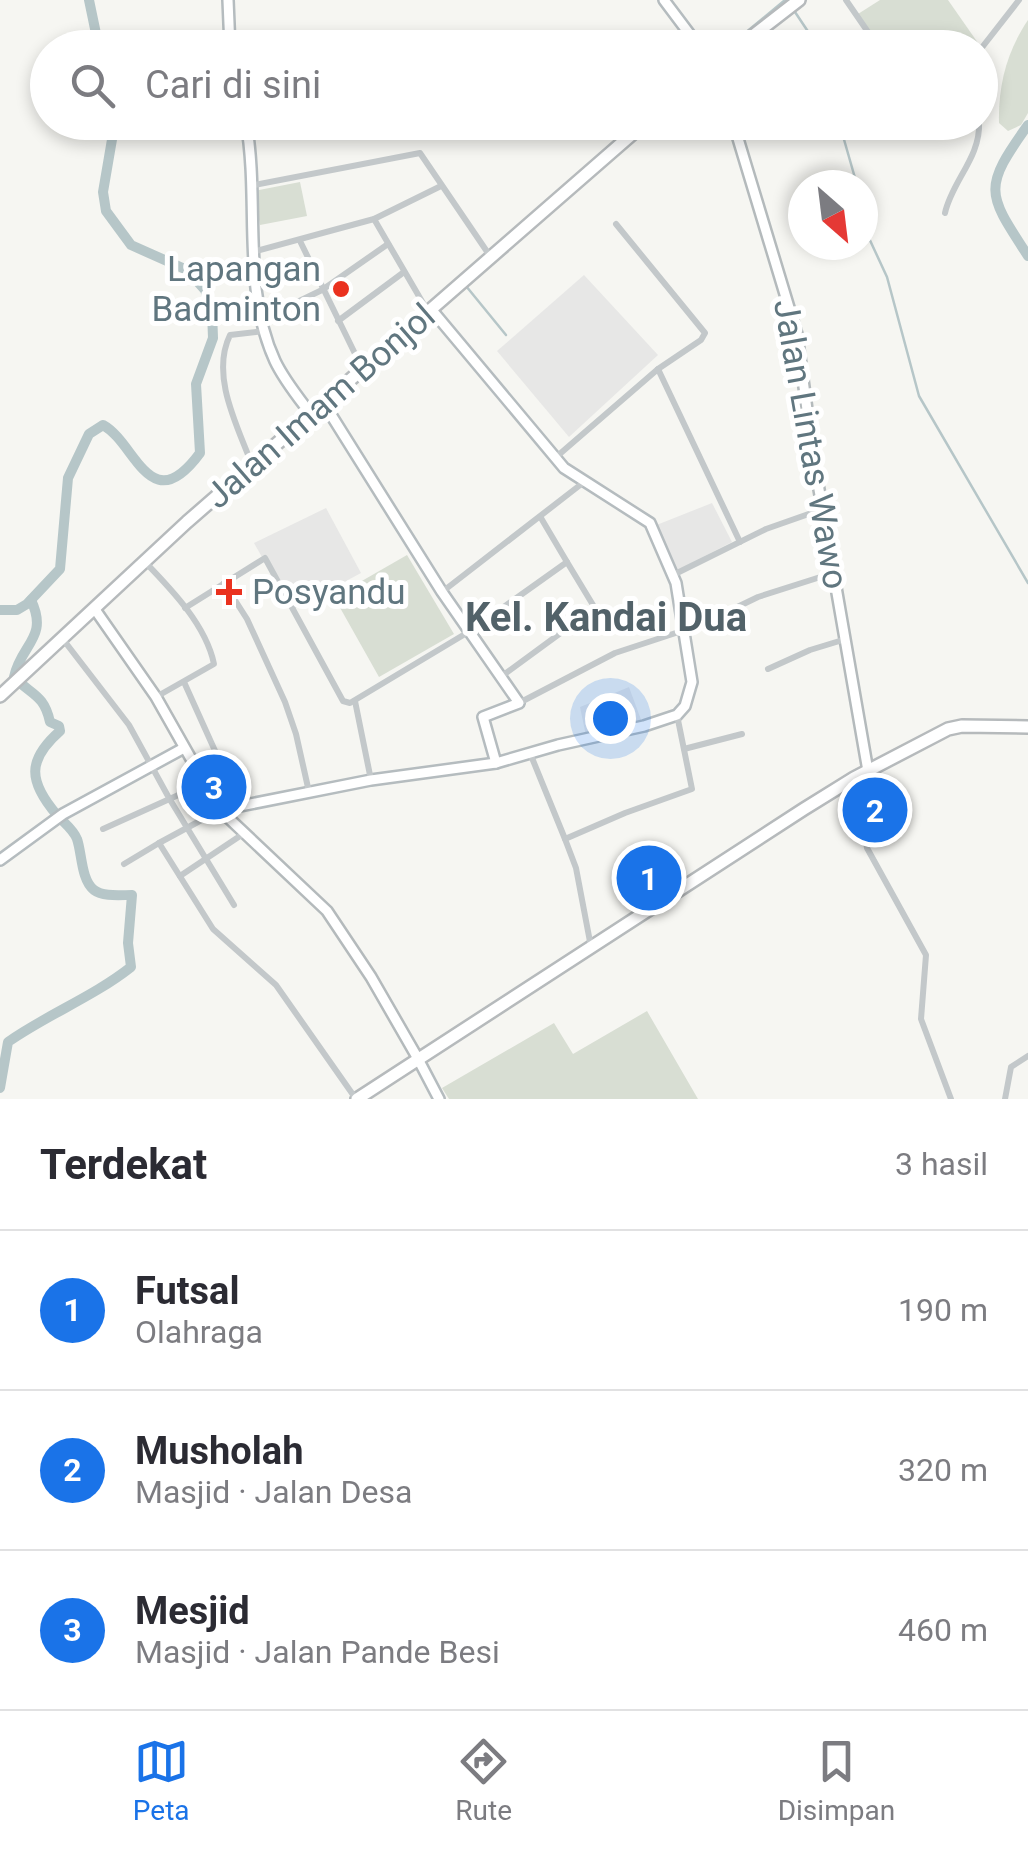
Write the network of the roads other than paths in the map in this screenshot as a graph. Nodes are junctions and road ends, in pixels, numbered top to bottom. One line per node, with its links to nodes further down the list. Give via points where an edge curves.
1 (228, 0): 6 (street)
2 (664, 0): 7 (street)
3 (799, 0): 8 (highway)
4 (846, 0): 9 (street)
5 (1019, 0): 10 (street)
6 (229, 30)
7 (686, 30)
8 (760, 30)
9 (867, 30)
10 (996, 30)
11 (248, 140): 15 (street)
12 (625, 140): 23 (highway, Jalan Imam Bonjol)
13 (738, 140): 37 (street, Jalan Lintas Wawo, via 797,334)
14 (975, 140): 17 (street)
15 (254, 185): 16 (street, via 421,153); 22 (street)
16 (442, 186): 18 (street); 23 (street)
17 (945, 213)
18 (374, 218): 20 (street); 21 (street)
19 (616, 224): 31 (street, via 705,331 702,340)
20 (300, 241): 22 (street); 25 (street)
21 (388, 244): 24 (street); 25 (street)
22 (253, 252): 27 (street)
23 (491, 256): 26 (highway, Jalan Imam Bonjol)
24 (404, 272): 26 (street); 28 (street)
25 (322, 290): 27 (street); 28 (street)
26 (429, 310): 30 (highway, Jalan Imam Bonjol); 34 (street)
27 (262, 318): 29 (street)
28 (338, 321): 30 (street)
29 (264, 331): 33 (street, via 275,362); 35 (street, via 232,334 226,341 228,401)
30 (362, 368): 32 (highway, Jalan Imam Bonjol)
31 (658, 369): 34 (street); 39 (street)
32 (323, 402): 33 (highway, Jalan Imam Bonjol); 45 (street)
33 (310, 414): 35 (highway, Jalan Imam Bonjol)
34 (556, 458): 36 (street)
35 (252, 465): 40 (highway, Jalan Imam Bonjol)
36 (584, 482): 38 (street); 43 (street, via 650,523)
37 (823, 509): 39 (street); 42 (street, Jalan Lintas Wawo)
38 (541, 518): 41 (street); 45 (street)
39 (740, 542): 43 (street)
40 (145, 562): 46 (highway, Jalan Imam Bonjol); 47 (street)
41 (567, 562): 48 (street); 53 (street, via 592,610)
42 (834, 572): 49 (street); 51 (street, Jalan Lintas Wawo)
43 (673, 575): 49 (street)
44 (224, 583): 47 (street); 57 (street, via 266,559 343,701); 71 (street, via 285,702)
45 (442, 592): 48 (street)
46 (94, 608): 50 (highway, Jalan Imam Bonjol); 56 (street)
47 (185, 608): 54 (street, via 214,665)
48 (470, 631): 53 (street); 57 (street)
49 (681, 631): 58 (street, via 615,653); 59 (street, via 692,682)
50 (61, 637): 55 (highway, Jalan Imam Bonjol); 66 (street, via 122,714)
51 (847, 639): 52 (street); 67 (street, Jalan Lintas Wawo)
52 (768, 668)
53 (502, 676): 58 (street)
54 (184, 682): 56 (street); 73 (street)
55 (4, 691)
56 (156, 698): 62 (street)
57 (355, 701): 69 (street)
58 (519, 703): 65 (street, via 483,717)
59 (677, 715): 63 (street); 64 (street)
60 (1028, 730): 67 (highway, via 957,730 910,758)
61 (742, 734): 63 (street)
62 (184, 748): 66 (street); 70 (street)
63 (684, 750): 78 (street, via 692,789)
64 (530, 753): 65 (street); 78 (street)
65 (496, 764): 69 (street)
66 (151, 765): 72 (street); 81 (street, via 51,822)
67 (872, 769): 68 (highway)
68 (854, 778): 85 (highway); 90 (street, via 867,848 926,955 921,1020)
69 (370, 780): 71 (street)
70 (204, 784): 72 (street); 74 (street)
71 (308, 792): 73 (street)
72 (169, 798): 75 (street); 76 (street)
73 (239, 804): 74 (street)
74 (220, 810): 75 (street); 77 (street)
75 (188, 827): 79 (street); 80 (street)
76 (103, 828)
77 (242, 834): 80 (street); 87 (street, via 327,911)
78 (565, 839): 85 (street)
79 (159, 843): 82 (street); 83 (street)
80 (207, 858): 83 (street); 84 (street)
81 (0, 860)
82 (124, 864)
83 (180, 876): 88 (street, via 216,932 276,985)
84 (234, 905)
85 (591, 947): 87 (highway)
86 (1028, 1056): 91 (street, via 1011,1067)
87 (417, 1058): 88 (highway); 89 (street)
88 (356, 1099)
89 (439, 1099)
90 (950, 1099)
91 (1005, 1099)

